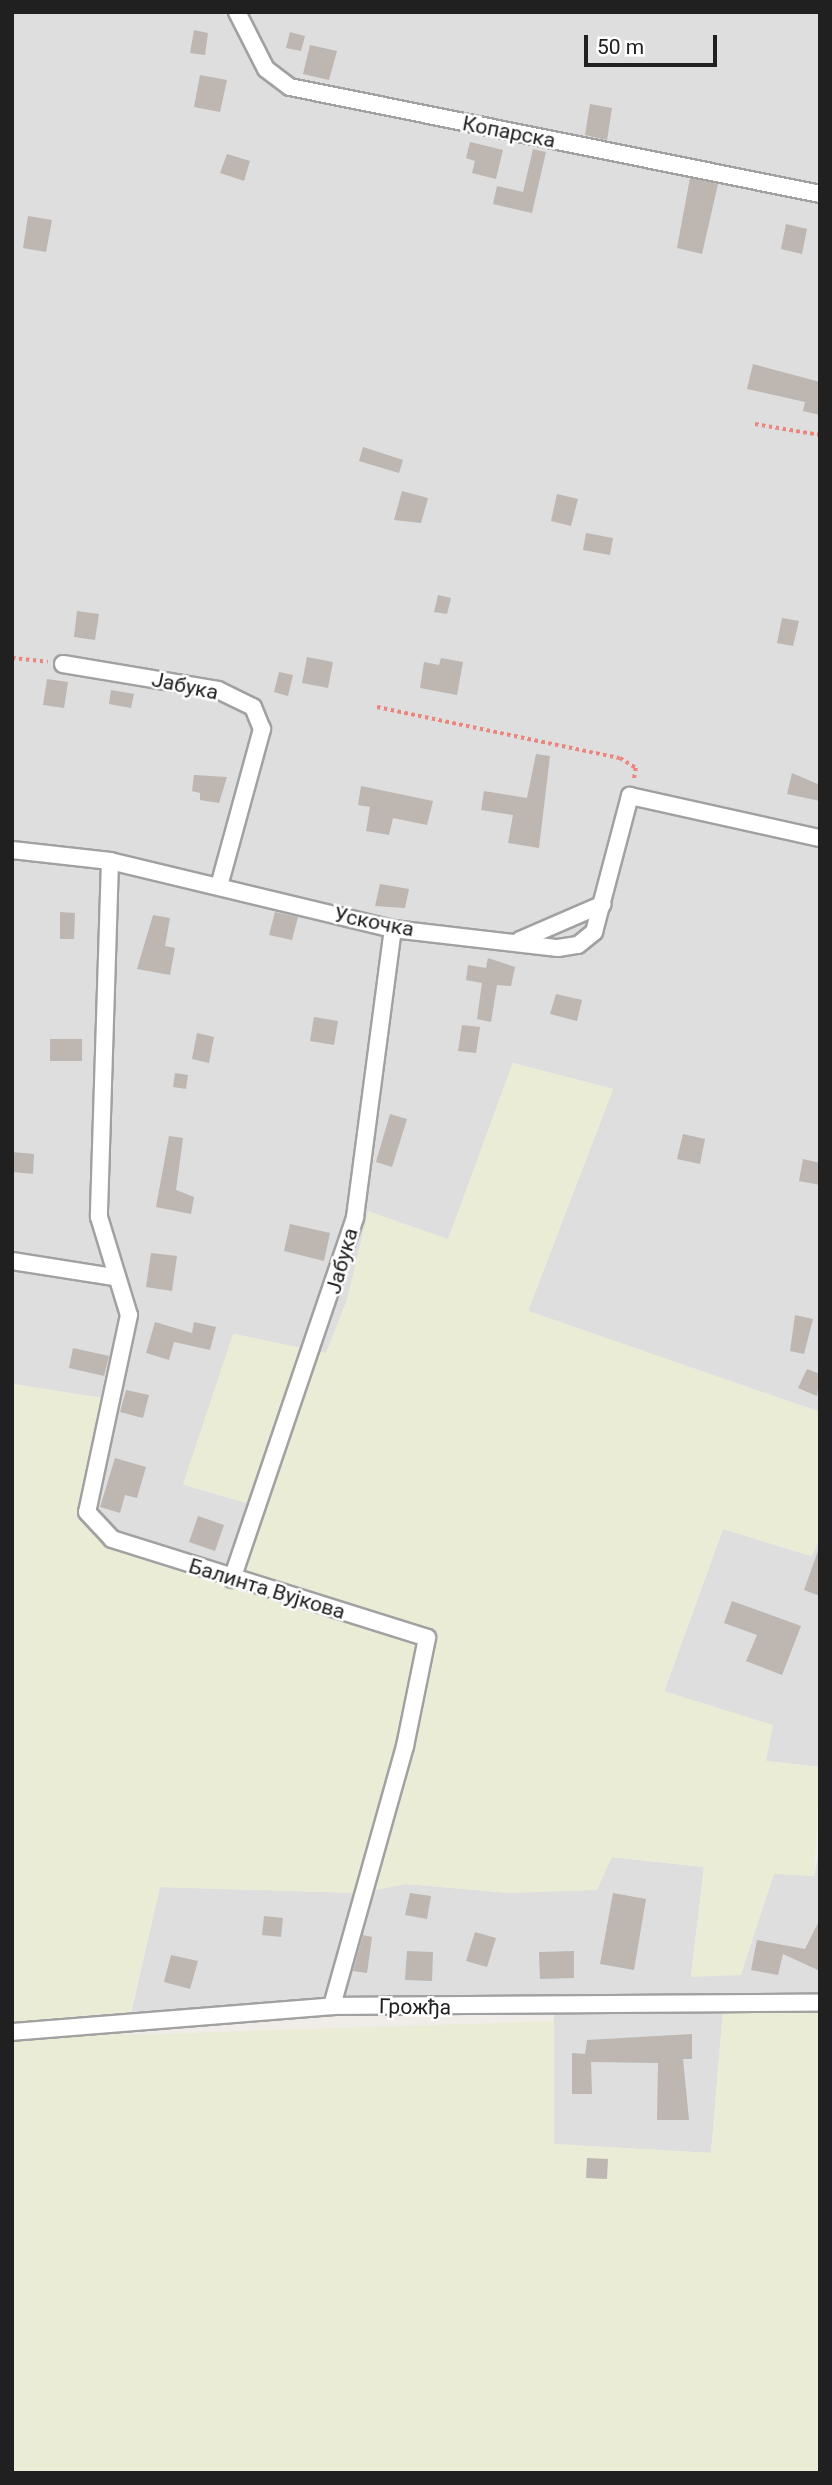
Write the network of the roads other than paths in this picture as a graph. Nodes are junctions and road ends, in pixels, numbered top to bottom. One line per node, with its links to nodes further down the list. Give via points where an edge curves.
1 (237, 12): 2 (street, Копарска, via 261,61 290,88)
2 (820, 194)
3 (63, 664): 7 (street, Јабука, via 218,690 253,707 262,729)
4 (820, 838): 8 (street, Ускочка, via 630,796)
5 (12, 850): 6 (street, Ускочка)
6 (110, 861): 7 (street, Ускочка); 12 (street, via 99,1217)
7 (219, 886): 9 (street, Ускочка)
8 (603, 904): 10 (street); 10 (street, Ускочка, via 594,932 578,945)
9 (393, 929): 10 (street, Ускочка); 13 (street, Јабука, via 355,1217)
10 (520, 940)
11 (12, 1261): 12 (street)
12 (113, 1277): 13 (street, Балинта Вујкова, via 129,1315 87,1512 112,1539)
13 (232, 1579): 15 (street, Балинта Вујкова, via 426,1638 405,1746)
14 (820, 2003): 15 (street, Грожђа)
15 (332, 2006): 16 (street, Грожђа)
16 (12, 2032)

